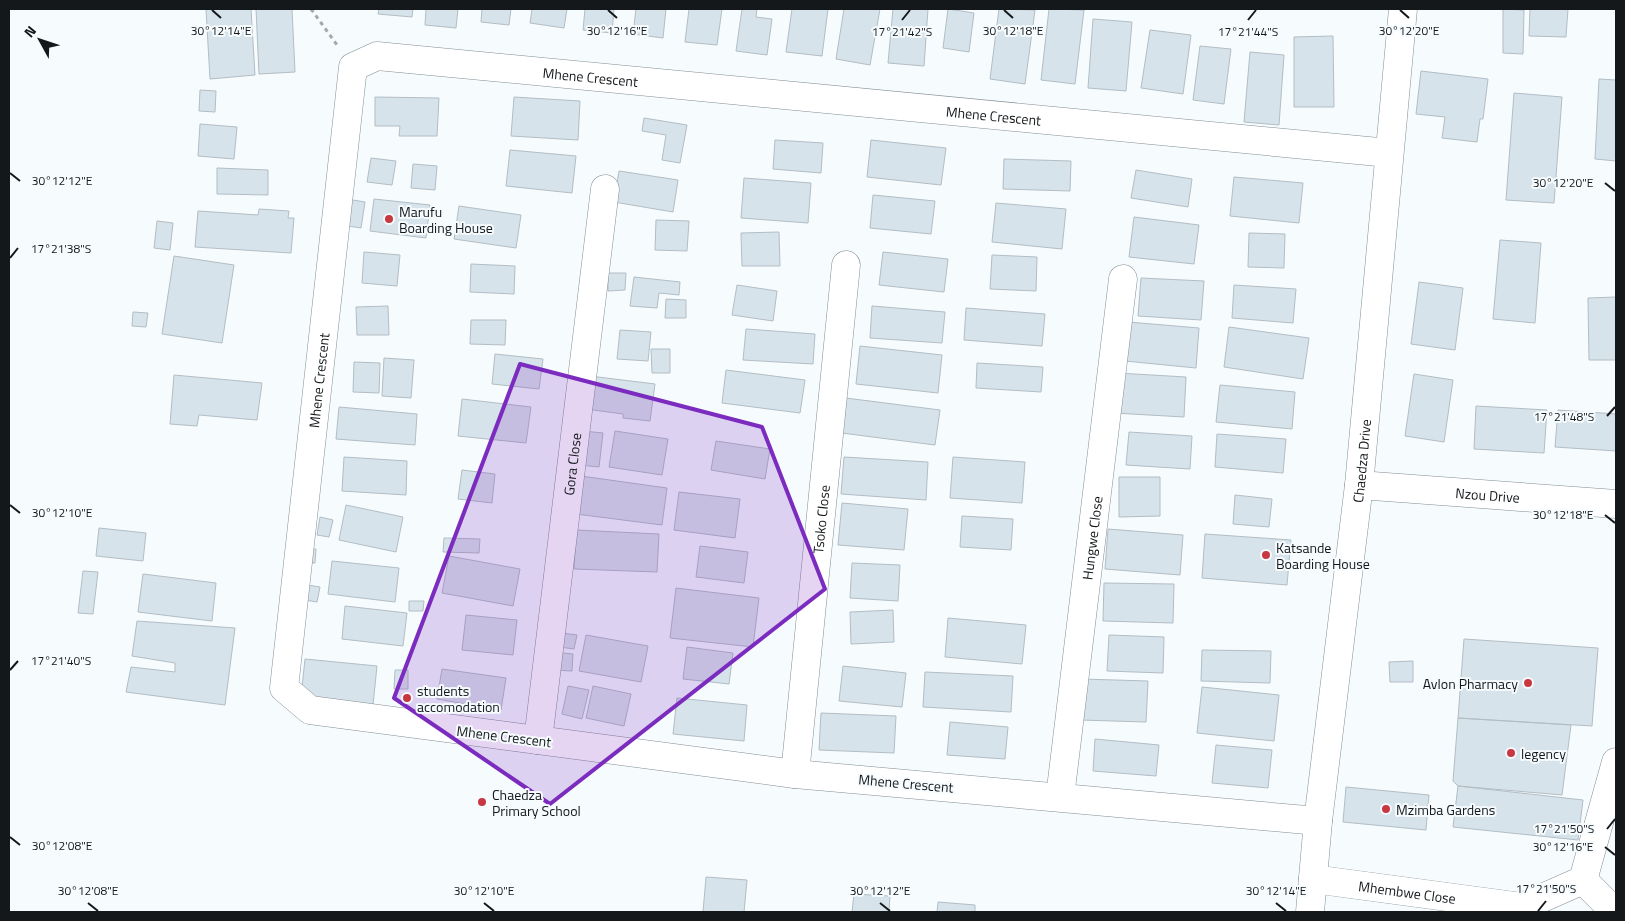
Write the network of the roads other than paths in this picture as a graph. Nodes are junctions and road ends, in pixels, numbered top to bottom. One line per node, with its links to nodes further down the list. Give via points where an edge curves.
1 (1403, 9): 2 (street, Chaedza Drive)
2 (1389, 153): 6 (street, Chaedza Drive); 8 (street, Mhene Crescent, via 376,56 353,68 284,688 310,710)
3 (605, 189): 8 (street, Gora Close)
4 (846, 265): 10 (street, Tsoko Close)
5 (1123, 279): 11 (street, Hungwe Close)
6 (1359, 485): 7 (street, Nzou Drive); 12 (street, Chaedza Drive)
7 (1616, 504)
8 (538, 740): 10 (street, Mhene Crescent)
9 (1616, 762): 14 (street)
10 (795, 774): 11 (street, Mhene Crescent)
11 (1060, 797): 12 (street, Mhene Crescent)
12 (1318, 821): 13 (street, Chaedza Drive)
13 (1312, 879): 14 (street, Mhembwe Close, via 1522,907); 15 (street, Chaedza Drive)
14 (1583, 880): 16 (street, via 1611,908)
15 (1310, 912)
16 (1610, 912)

